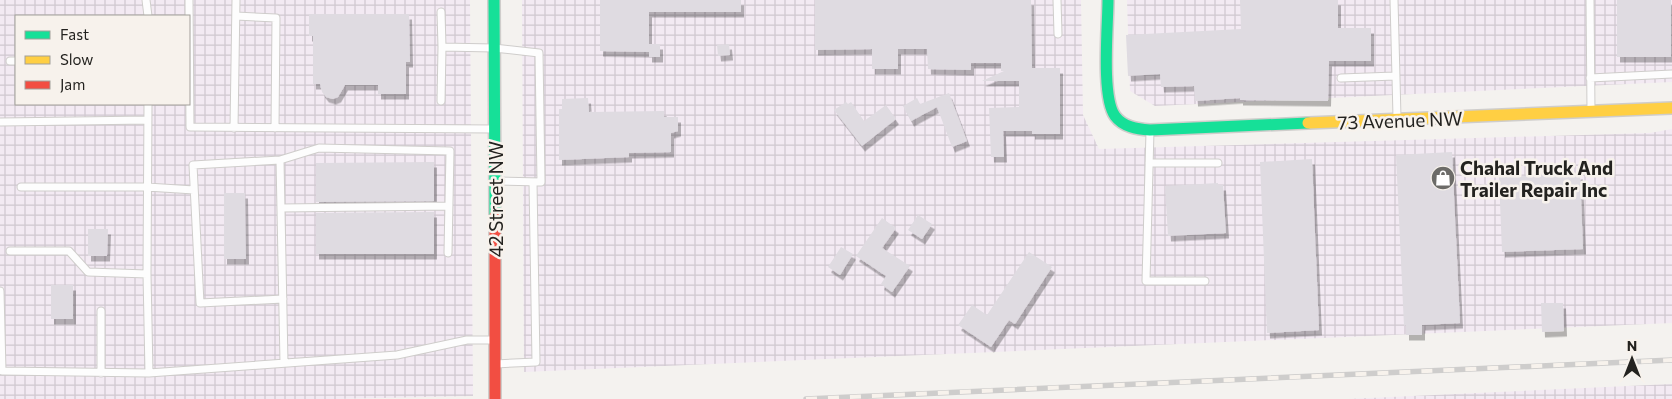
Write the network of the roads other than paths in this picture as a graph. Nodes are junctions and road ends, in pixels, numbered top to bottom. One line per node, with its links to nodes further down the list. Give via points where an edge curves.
1 (146, 0): 10 (lane)
2 (189, 0): 11 (lane)
3 (236, 0): 12 (lane)
4 (494, 0): 15 (street, 42 Street NW)
5 (1057, 0): 13 (lane)
6 (1108, 0): 31 (street, 73 Avenue NW, via 1108,91 1113,114 1128,127)
7 (1394, 0): 17 (lane)
8 (1590, 0): 19 (lane)
9 (441, 12): 14 (lane)
10 (148, 15)
11 (189, 15)
12 (236, 16): 28 (lane); 29 (lane, via 276,18)
13 (1058, 34)
14 (442, 47): 15 (lane); 20 (lane)
15 (494, 48): 30 (street, 42 Street NW); 36 (lane, via 539,53 541,182)
16 (1672, 74): 19 (lane)
17 (1395, 76): 18 (lane); 26 (lane)
18 (1341, 78)
19 (1590, 78): 24 (lane)
20 (441, 101)
21 (148, 105): 25 (lane)
22 (190, 105): 28 (lane, via 190,128)
23 (1672, 108): 24 (street, 73 Avenue NW)
24 (1591, 112): 26 (street, 73 Avenue NW)
25 (148, 120): 27 (lane); 37 (lane)
26 (1397, 120): 31 (street, 73 Avenue NW)
27 (1, 122)
28 (234, 128): 29 (lane)
29 (275, 128): 30 (lane)
30 (494, 129): 35 (street, 42 Street NW)
31 (1150, 130): 33 (lane)
32 (280, 160): 39 (lane, via 193,165); 40 (lane, via 320,148 450,152); 41 (lane)
33 (1150, 164): 34 (lane); 45 (lane, via 1146,281)
34 (1218, 164)
35 (495, 181): 36 (lane); 49 (street, 42 Street NW)
36 (534, 182): 51 (lane, via 536,362)
37 (147, 186): 38 (lane); 39 (lane); 44 (lane)
38 (21, 187)
39 (194, 190): 47 (lane, via 200,303)
40 (449, 206): 41 (lane); 43 (lane)
41 (281, 208): 47 (lane)
42 (10, 251): 44 (lane, via 70,251 88,272)
43 (448, 253)
44 (147, 274): 53 (lane)
45 (1206, 281)
46 (0, 291): 52 (lane, via 2,371)
47 (283, 299): 50 (lane)
48 (101, 311): 52 (lane)
49 (495, 340): 50 (lane, via 468,340 397,355); 51 (street, 42 Street NW)
50 (284, 363): 53 (lane)
51 (495, 364): 54 (street, 42 Street NW)
52 (101, 373): 53 (lane)
53 (149, 373)
54 (495, 399)

